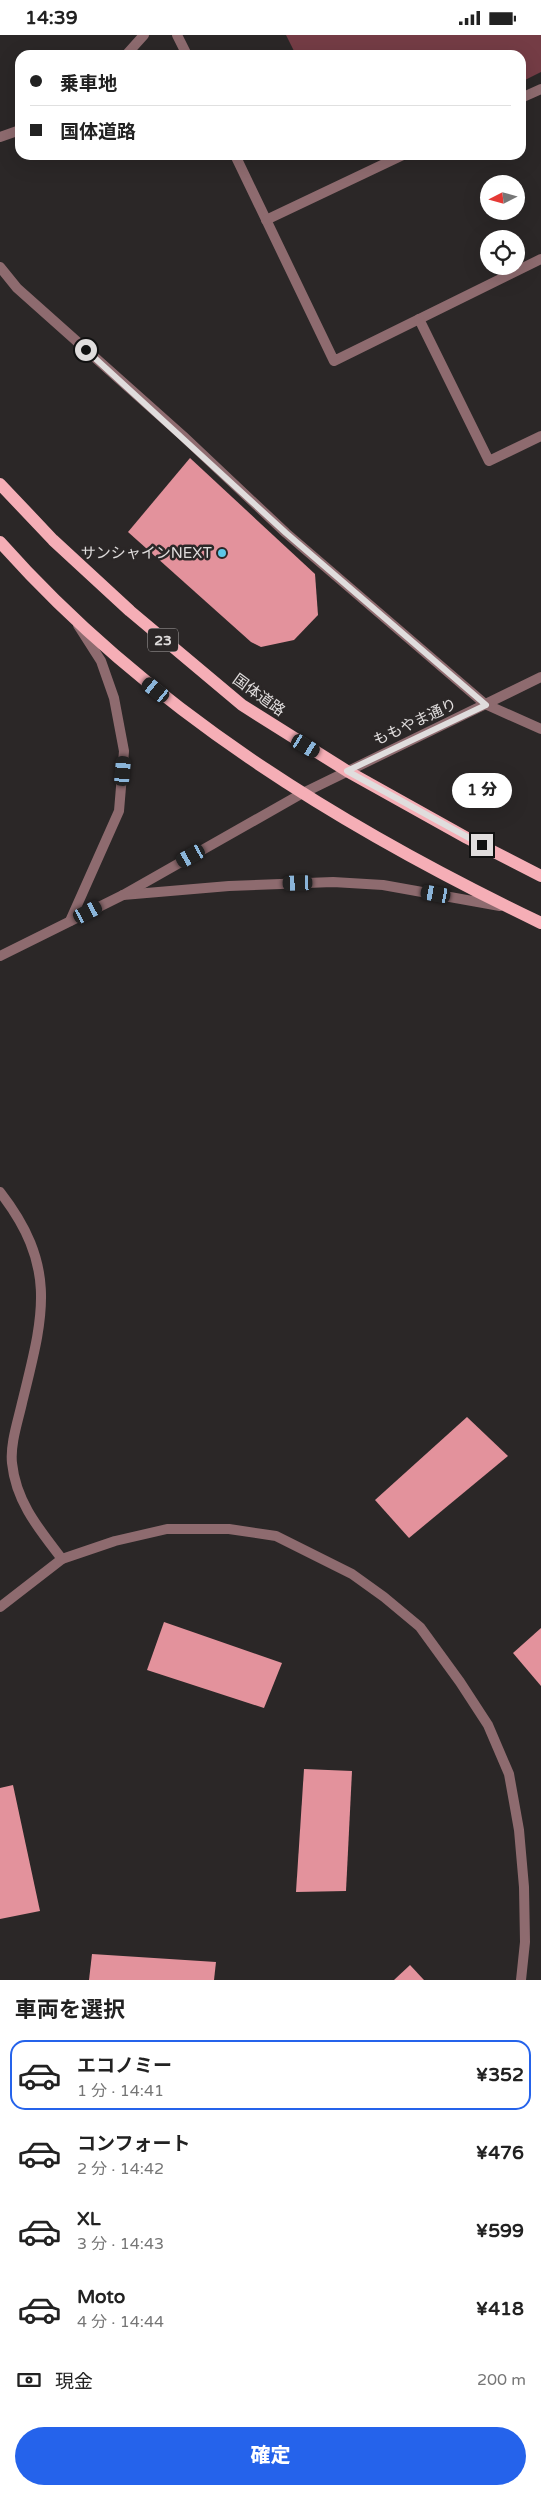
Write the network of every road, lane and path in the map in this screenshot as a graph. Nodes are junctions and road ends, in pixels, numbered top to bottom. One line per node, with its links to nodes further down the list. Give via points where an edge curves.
1 (144, 35): 3 (street)
2 (177, 35): 4 (street)
3 (130, 50)
4 (184, 50)
5 (541, 89): 6 (street)
6 (526, 96)
7 (15, 132): 8 (street)
8 (0, 137)
9 (237, 160): 11 (street)
10 (392, 160): 11 (street)
11 (266, 220): 14 (street, via 334,361)
12 (541, 259): 14 (street)
13 (0, 267): 20 (street, via 17,288 286,533)
14 (419, 319): 15 (street, via 489,461)
15 (541, 436)
16 (0, 484): 22 (main road, 国体道路 / 23, via 53,541 180,654 242,705)
17 (0, 542): 18 (main road)
18 (76, 622): 23 (main road, via 181,709); 27 (street, via 101,661 114,698 124,751 119,811)
19 (541, 677): 20 (street, ももやま通り)
20 (486, 705): 21 (street); 22 (street, ももやま通り)
21 (541, 729)
22 (347, 771): 23 (street, ももやま通り); 24 (main road, 国体道路 / 23)
23 (301, 794): 25 (street, ももやま通り); 26 (main road)
24 (541, 875)
25 (123, 895): 26 (street, via 333,881 383,885); 27 (street, ももやま通り)
26 (507, 907): 28 (main road)
27 (70, 921): 29 (street, ももやま通り)
28 (541, 923)
29 (0, 956)
30 (0, 1192): 31 (street, via 12,1208 36,1259 43,1302 40,1330 11,1461 16,1487 27,1513)
31 (62, 1559): 32 (street); 33 (street, via 115,1541 167,1529 229,1529 276,1536 352,1574 420,1627 488,1725 509,1774 519,1830 524,1887 525,1943)
32 (0, 1607)
33 (521, 1980)

